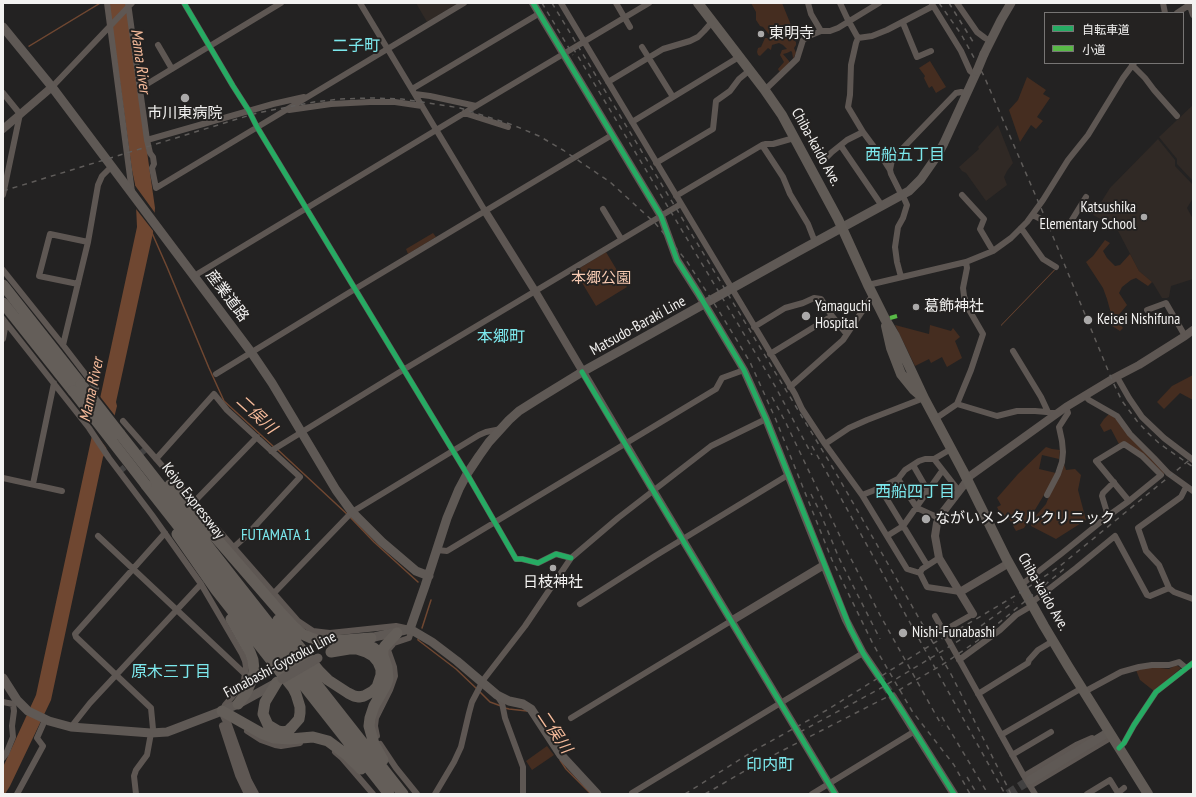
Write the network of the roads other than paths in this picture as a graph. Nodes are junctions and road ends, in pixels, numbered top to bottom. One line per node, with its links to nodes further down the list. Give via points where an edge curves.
1 (106, 3): 27 (street)
2 (184, 3): 34 (street)
3 (281, 3): 34 (street)
4 (360, 3): 36 (street)
5 (464, 3): 36 (street)
6 (533, 3): 38 (street)
7 (561, 3): 32 (street)
8 (616, 3): 22 (street)
9 (649, 3): 22 (street)
10 (698, 3): 24 (highway, Chiba-kaido Ave.)
11 (808, 3): 29 (street)
12 (840, 3): 23 (street)
13 (879, 3): 23 (street)
14 (957, 3): 31 (street, via 977,32)
15 (1011, 3): 31 (main road)
16 (1190, 4): 19 (street); 20 (street)
17 (129, 5): 27 (street); 47 (street)
18 (932, 5): 25 (street); 44 (street, via 961,51 970,71)
19 (1178, 12)
20 (1193, 15)
21 (535, 16): 49 (street)
22 (625, 18): 28 (street); 32 (street)
23 (849, 21): 29 (street, via 830,31); 30 (street)
24 (712, 22): 39 (highway, Chiba-kaido Ave.); 40 (street, via 690,41 664,49)
25 (903, 23): 30 (street, via 872,36); 37 (street, via 917,57)
26 (3, 26): 46 (main road, 産業道路)
27 (110, 26): 46 (street); 77 (street)
28 (630, 27)
29 (821, 31): 48 (street, via 803,40 797,59)
30 (858, 38): 66 (street, via 851,65 848,107)
31 (990, 41): 44 (main road, bridge)
32 (584, 42): 38 (street); 45 (street)
33 (158, 45): 42 (street)
34 (209, 46): 42 (street); 57 (street)
35 (642, 47): 40 (street)
36 (388, 49): 49 (street); 52 (street)
37 (931, 51)
38 (564, 54): 55 (street); 67 (street)
39 (739, 57): 43 (highway, Chiba-kaido Ave.); 53 (street)
40 (649, 58): 45 (street); 53 (street)
41 (1133, 64): 60 (street); 88 (street)
42 (172, 69): 47 (street)
43 (750, 70): 48 (highway, Chiba-kaido Ave.); 73 (street, via 730,91 716,101 713,128)
44 (976, 73): 51 (main road, Matsudo-Baraki Line)
45 (608, 82): 61 (street)
46 (52, 87): 59 (street); 74 (main road, 産業道路)
47 (140, 87): 69 (street)
48 (764, 90): 68 (highway, Chiba-kaido Ave.)
49 (414, 92): 54 (street); 55 (street)
50 (3, 93): 59 (street)
51 (966, 93): 75 (street, via 956,93 897,152); 80 (main road, Matsudo-Baraki Line, via 937,156 916,186)
52 (308, 97): 56 (street); 57 (street)
53 (673, 97): 61 (street)
54 (422, 106): 56 (street, via 370,102); 65 (street)
55 (476, 106): 58 (street)
56 (285, 110): 62 (street)
57 (249, 111): 62 (street); 69 (street)
58 (464, 113): 63 (street); 65 (street)
59 (20, 114): 64 (street); 76 (street)
60 (1177, 116)
61 (632, 122): 73 (street)
62 (257, 127): 69 (street, via 156,188 152,168 153,157); 84 (street)
63 (508, 127)
64 (3, 129)
65 (437, 130): 84 (street); 86 (street)
66 (863, 132): 71 (street); 75 (street)
67 (612, 135): 86 (street); 87 (street)
68 (794, 138): 70 (street); 89 (highway, Chiba-kaido Ave.)
69 (147, 140)
70 (762, 145): 79 (street); 93 (street, via 783,177)
71 (841, 146): 72 (street); 82 (street)
72 (827, 158)
73 (656, 163): 79 (street)
74 (111, 166): 77 (main road, 産業道路); 92 (street, via 98,185)
75 (890, 170): 80 (street)
76 (3, 195)
77 (133, 195): 98 (main road, 産業道路)
78 (962, 195): 94 (street, via 984,219 980,229)
79 (676, 196): 83 (street)
80 (902, 196): 89 (main road, Matsudo-Baraki Line); 99 (street, via 907,205 898,226 895,247)
81 (1086, 197): 88 (street, via 1070,223 1065,226 1054,226)
82 (880, 203)
83 (681, 204): 87 (street); 104 (street)
84 (307, 208): 98 (street); 103 (street)
85 (603, 209): 91 (street)
86 (485, 211): 103 (street); 105 (street)
87 (663, 215): 105 (street); 108 (street, via 677,260)
88 (1033, 215): 90 (street)
89 (842, 228): 93 (main road, Matsudo-Baraki Line); 102 (highway, Chiba-kaido Ave.)
90 (1021, 228): 94 (street); 96 (street, via 1043,259)
91 (620, 237)
92 (88, 242): 100 (street); 100 (street, via 50,234 39,276)
93 (816, 242): 104 (main road, Matsudo-Baraki Line)
94 (993, 251): 95 (street)
95 (966, 262): 99 (street); 132 (street, via 964,296 982,337)
96 (1056, 267)
97 (3, 270): 117 (street)
98 (194, 276): 119 (main road, 産業道路)
99 (901, 277): 102 (street)
100 (78, 284): 117 (street)
101 (3, 285): 128 (highway, Keiyo Expressway)
102 (868, 285): 106 (highway, Chiba-kaido Ave.)
103 (355, 288): 119 (street); 121 (street)
104 (731, 289): 108 (main road, Matsudo-Baraki Line); 112 (street)
105 (535, 291): 121 (street); 123 (street)
106 (873, 295): 114 (street); 131 (highway, Chiba-kaido Ave., via 885,319 890,348 901,374)
107 (3, 303): 128 (highway, Keiyo Expressway)
108 (705, 305): 122 (street); 123 (main road, Matsudo-Baraki Line)
109 (1147, 310): 115 (street, via 1166,303)
110 (832, 316): 112 (street, via 821,300 814,298 786,308); 114 (street); 120 (street)
111 (5, 321): 116 (street); 126 (street)
112 (754, 327): 120 (street)
113 (1193, 330): 115 (street)
114 (847, 334): 127 (street)
115 (1185, 336): 125 (street)
116 (3, 339)
117 (63, 345): 129 (street)
118 (1013, 351): 134 (street)
119 (251, 352): 124 (street); 140 (main road, 産業道路)
120 (770, 354): 127 (street)
121 (403, 370): 140 (street); 147 (street)
122 (744, 370): 136 (street); 143 (street, via 722,378 716,389)
123 (582, 372): 139 (main road, Matsudo-Baraki Line, via 519,412); 143 (street)
124 (216, 374)
125 (1117, 377): 130 (street); 150 (street, via 1142,417)
126 (54, 383): 159 (street); 179 (street)
127 (790, 387): 144 (street)
128 (77, 388): 141 (highway, Keiyo Expressway, bridge); 160 (highway, Keiyo Expressway, bridge)
129 (96, 388)
130 (1085, 396): 133 (street); 161 (street, via 1117,416 1130,434 1168,474)
131 (924, 398): 137 (highway, Chiba-kaido Ave.); 144 (street, via 849,428)
132 (957, 404): 134 (street, via 997,416 1017,412); 137 (street)
133 (1066, 407): 135 (street); 169 (street, via 1068,413 1059,427 1062,462)
134 (1048, 412): 135 (street)
135 (1058, 413): 157 (street, via 973,473)
136 (766, 418): 154 (street); 163 (street, via 711,446)
137 (935, 419): 145 (highway, Chiba-kaido Ave.)
138 (123, 421): 148 (street)
139 (501, 428): 147 (street, via 486,432); 153 (main road, Matsudo-Baraki Line)
140 (301, 432): 146 (street); 173 (main road, 産業道路)
141 (120, 434): 178 (highway, via 142,454); 255 (highway, Keiyo Expressway)
142 (257, 437): 146 (street); 148 (street, via 227,410 214,394); 171 (street)
143 (625, 444): 163 (street); 176 (street)
144 (825, 444): 168 (street)
145 (951, 449): 149 (street); 157 (highway, Chiba-kaido Ave.)
146 (271, 451): 183 (street, via 300,478)
147 (453, 451): 153 (street); 173 (street)
148 (156, 459): 171 (street)
149 (934, 459): 151 (street, via 925,459); 152 (street)
150 (1193, 460)
151 (913, 466): 156 (street, via 905,470); 164 (street)
152 (942, 471): 164 (street); 166 (street)
153 (467, 474): 176 (street); 184 (main road, Matsudo-Baraki Line, via 452,504)
154 (788, 476): 182 (street); 188 (street)
155 (3, 478): 159 (street)
156 (898, 479): 162 (street); 172 (street)
157 (967, 480): 166 (street); 187 (highway, Chiba-kaido Ave.)
158 (1114, 482): 170 (street); 170 (street, via 1096,461 1124,444 1142,456 1161,475); 174 (street, via 1102,496)
159 (33, 484): 165 (street)
160 (146, 485): 196 (highway); 254 (highway, Keiyo Expressway)
161 (1186, 487): 167 (street); 195 (street, via 1181,497 1138,528 1146,551 1159,565)
162 (880, 488): 168 (street); 177 (street)
163 (652, 490): 182 (street); 185 (street)
164 (928, 490): 172 (street)
165 (62, 491)
166 (959, 491): 175 (street)
167 (1193, 491)
168 (862, 495): 181 (street)
169 (1047, 495)
170 (1129, 501): 174 (street)
171 (194, 502): 183 (street)
172 (916, 508): 175 (street); 177 (street)
173 (352, 512): 192 (main road, 産業道路, via 416,571); 198 (street)
174 (1108, 516): 194 (street)
175 (940, 518): 186 (street, via 934,536)
176 (495, 522): 184 (street, via 447,551); 185 (street, via 516,559 538,563 556,554)
177 (903, 526): 181 (street); 189 (street)
178 (208, 529): 209 (highway, via 302,634 321,641); 212 (highway, via 328,680 359,697 377,687 381,669 373,656 358,649)
179 (165, 533): 190 (street); 193 (street)
180 (98, 536): 190 (street)
181 (887, 536): 191 (street, via 908,569)
182 (682, 539): 200 (street); 205 (street)
183 (234, 547): 198 (street)
184 (437, 550): 192 (main road, Matsudo-Baraki Line)
185 (571, 558): 223 (street)
186 (939, 558): 189 (street); 197 (street)
187 (1008, 563): 194 (highway, Chiba-kaido Ave.); 197 (street)
188 (824, 565): 205 (street); 213 (street, via 846,620)
189 (927, 565): 191 (street)
190 (133, 568): 202 (street); 220 (street, via 75,634)
191 (920, 573): 197 (street, via 927,587)
192 (429, 576): 206 (main road, Matsudo-Baraki Line)
193 (202, 584): 202 (street); 218 (street, via 242,654)
194 (1021, 585): 201 (highway, Chiba-kaido Ave.)
195 (1169, 588): 199 (street); 201 (street, via 1147,595 1115,536)
196 (216, 590): 222 (highway, via 296,694 300,707 298,719 292,728 283,732 268,725 263,714 265,702); 231 (highway, via 253,660 253,677)
197 (960, 592): 203 (street)
198 (274, 593): 206 (street, via 298,621 313,631 330,633 396,626)
199 (1193, 599)
200 (580, 604)
201 (1032, 604): 210 (highway, Chiba-kaido Ave.); 215 (street)
202 (177, 610): 218 (street); 220 (street)
203 (973, 614): 207 (street)
204 (935, 616): 207 (street)
205 (731, 621): 230 (street); 233 (street)
206 (410, 629): 208 (main road, Funabashi-Gyotoku Line); 223 (main road, via 441,648); 257 (street, via 409,638 394,643 388,650 394,667 394,676 375,726 379,743)
207 (944, 631): 215 (street)
208 (397, 633): 209 (main road, Funabashi-Gyotoku Line); 214 (highway, via 384,646)
209 (371, 638): 211 (main road, Funabashi-Gyotoku Line)
210 (1053, 641): 224 (highway, Chiba-kaido Ave.); 225 (street, via 1038,650 1028,663)
211 (346, 645): 212 (main road, Funabashi-Gyotoku Line); 214 (highway, via 371,646)
212 (331, 652): 222 (main road, Funabashi-Gyotoku Line, bridge)
213 (864, 653): 219 (street); 230 (street)
214 (383, 656): 256 (highway, via 388,679 374,706 369,726 381,758)
215 (960, 660): 225 (street)
216 (1193, 663): 217 (street)
217 (1186, 668): 224 (street, via 1179,662 1139,667 1120,672); 241 (street, via 1156,692)
218 (245, 674): 232 (street, via 242,684)
219 (878, 675)
220 (116, 676): 235 (street); 239 (street, via 151,708)
221 (3, 678): 229 (main road, Funabashi-Gyotoku Line)
222 (280, 680): 231 (main road, Funabashi-Gyotoku Line)
223 (480, 688): 226 (main road); 258 (street, via 472,702 461,747)
224 (1083, 690): 238 (highway, Chiba-kaido Ave.); 240 (street)
225 (978, 694): 240 (street)
226 (497, 695): 259 (street, via 523,767); 260 (main road, via 531,709 561,756)
227 (893, 697): 236 (street)
228 (3, 702): 229 (street)
229 (15, 702): 234 (main road, Funabashi-Gyotoku Line); 243 (street, via 13,737)
230 (780, 703): 245 (street); 247 (street)
231 (238, 704): 232 (main road, Funabashi-Gyotoku Line)
232 (222, 711): 239 (main road, Funabashi-Gyotoku Line, via 175,730); 250 (street, via 222,724 227,740); 251 (street, via 248,781); 252 (street, via 236,724 274,745 305,742 330,748); 253 (highway, via 274,738 314,737 328,741 354,761)
233 (571, 718)
234 (44, 720): 235 (main road, Funabashi-Gyotoku Line); 248 (street, via 37,738 43,746)
235 (71, 727): 239 (main road, Funabashi-Gyotoku Line)
236 (915, 731): 245 (street); 263 (street)
237 (1051, 732): 242 (street)
238 (1109, 732): 241 (highway, Chiba-kaido Ave.); 244 (main road)
239 (151, 733): 249 (street, via 147,755 134,776)
240 (1001, 735): 242 (street)
241 (1119, 748): 266 (highway, Chiba-kaido Ave.)
242 (1012, 755): 244 (street)
243 (3, 758)
244 (1028, 781): 264 (street)
245 (829, 783): 261 (street); 262 (street)
246 (1124, 788): 265 (street, via 1118,793 1110,780)
247 (632, 792)
248 (17, 794)
249 (136, 794)
250 (248, 794)
251 (256, 794)
252 (373, 794)
253 (382, 794)
254 (389, 794)
255 (403, 794)
256 (408, 794)
257 (418, 794)
258 (435, 794)
259 (523, 794)
260 (597, 794)
261 (812, 794)
262 (836, 794)
263 (954, 794)
264 (1035, 794)
265 (1087, 794)
266 (1148, 794)

